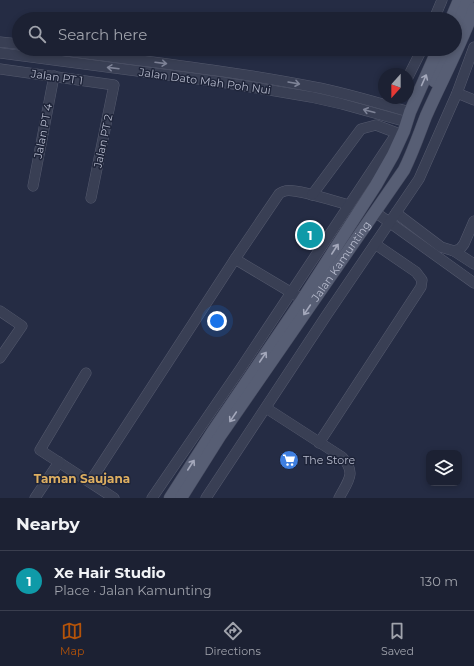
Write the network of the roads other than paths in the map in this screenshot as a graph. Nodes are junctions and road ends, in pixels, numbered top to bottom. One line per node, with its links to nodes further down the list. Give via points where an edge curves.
1 (442, 0): 5 (street)
2 (459, 0): 6 (main road)
3 (468, 0): 7 (main road)
4 (474, 9): 8 (main road, Jalan Kamunting)
5 (437, 12)
6 (454, 12)
7 (462, 15)
8 (462, 38)
9 (0, 42): 10 (street)
10 (12, 43)
11 (474, 47): 24 (street)
12 (0, 52): 13 (street, Jalan Dato Mah Poh Nui, one-way to 12)
13 (12, 54)
14 (29, 56): 28 (street, Jalan Dato Mah Poh Nui, one-way to 14, via 221,82)
15 (106, 56): 25 (street, Jalan Dato Mah Poh Nui, one-way to 25, via 228,72)
16 (418, 56): 20 (street)
17 (435, 56): 28 (main road, Jalan Kamunting, one-way to 17)
18 (445, 56): 28 (main road, via 418,114)
19 (454, 56): 33 (main road, Jalan Kamunting, via 426,116 410,159 396,184)
20 (412, 68)
21 (0, 69): 22 (street, Jalan PT 1)
22 (54, 76): 23 (street, Jalan PT 1); 29 (street, Jalan PT 4)
23 (114, 85): 31 (street, Jalan PT 2)
24 (457, 93): 26 (street); 34 (street, via 419,180)
25 (378, 99)
26 (474, 100)
27 (397, 104): 28 (street, Jalan Dato Mah Poh Nui)
28 (410, 117): 37 (main road, via 411,135 368,213); 46 (main road, Jalan Kamunting, one-way to 28, via 376,185)
29 (33, 186)
30 (312, 195): 32 (street); 32 (street, via 361,129 376,125 397,133); 40 (street, via 291,191 279,194)
31 (91, 198)
32 (349, 206): 45 (street)
33 (375, 212): 36 (street); 37 (main road, Jalan Kamunting)
34 (396, 213): 36 (street); 39 (street, via 441,246)
35 (474, 221): 39 (street, via 464,244)
36 (390, 222): 38 (street); 43 (street)
37 (365, 226): 58 (main road, Jalan Kamunting, one-way to 58, via 220,436)
38 (375, 244): 50 (street); 51 (street, via 416,272 422,280 421,287)
39 (454, 251): 41 (street)
40 (235, 258): 45 (street); 53 (street)
41 (464, 258): 42 (street); 43 (street)
42 (474, 264)
43 (454, 268): 44 (street)
44 (474, 283)
45 (291, 293): 46 (street); 56 (street)
46 (302, 300): 57 (main road, Jalan Kamunting, one-way to 46)
47 (0, 311): 48 (street, via 22,326)
48 (0, 358)
49 (86, 373): 52 (street, via 40,450)
50 (266, 408): 51 (street); 59 (street)
51 (319, 443): 60 (street, via 342,457 350,467 349,478)
52 (59, 462): 53 (street); 54 (street)
53 (90, 482): 55 (street)
54 (35, 498)
55 (114, 498)
56 (152, 498)
57 (170, 498)
58 (181, 498)
59 (206, 498)
60 (339, 498)

